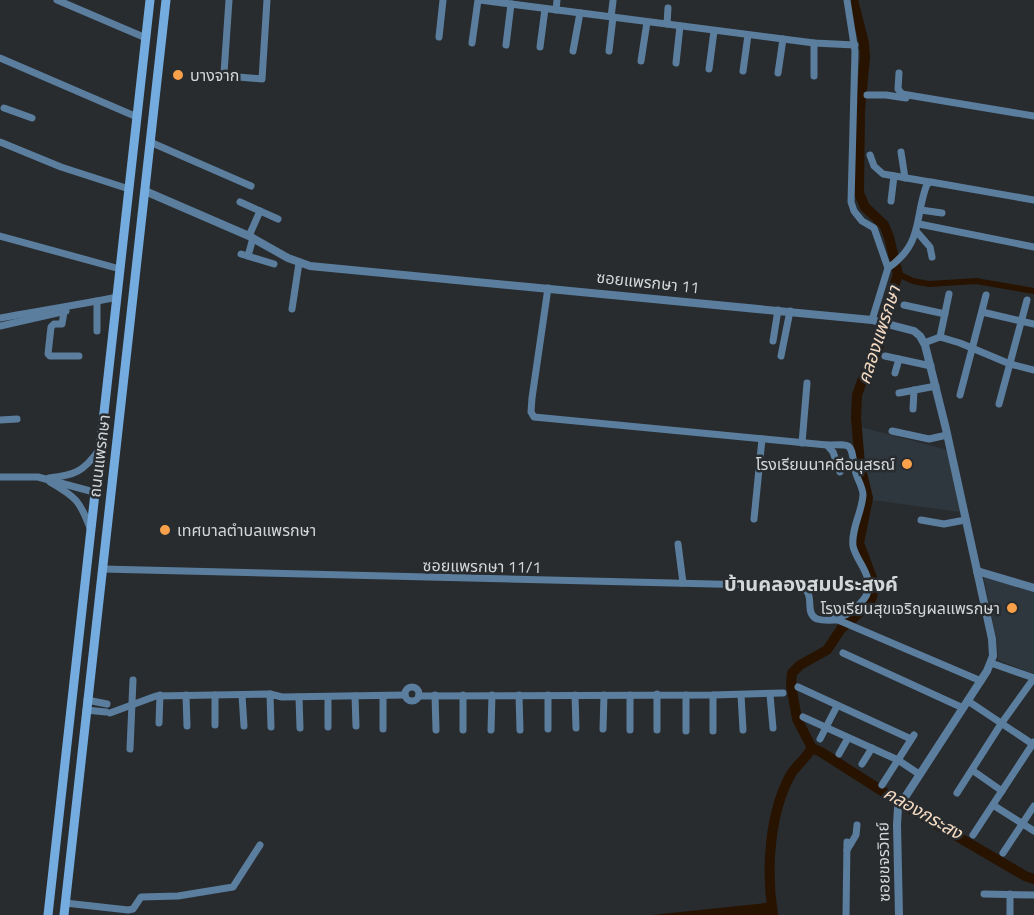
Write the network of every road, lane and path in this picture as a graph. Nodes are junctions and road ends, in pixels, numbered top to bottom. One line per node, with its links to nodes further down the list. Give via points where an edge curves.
1 (57, 0): 24 (street)
2 (150, 0): 24 (main road, ถนนแพรกษา)
3 (166, 0): 49 (main road, ถนนแพรกษา)
4 (229, 0): 5 (street, via 224,73 262,80)
5 (267, 0)
6 (443, 0): 23 (street)
7 (479, 0): 10 (street); 26 (street)
8 (557, 0): 15 (street)
9 (847, 0): 29 (street)
10 (498, 1): 12 (street)
11 (613, 1): 17 (street)
12 (512, 4): 14 (street); 28 (street)
13 (668, 8): 19 (street)
14 (545, 9): 15 (street); 30 (street)
15 (556, 10): 16 (street)
16 (580, 13): 17 (street); 31 (street)
17 (612, 17): 18 (street); 32 (street)
18 (647, 22): 19 (street); 34 (street)
19 (667, 24): 20 (street)
20 (680, 26): 21 (street); 35 (street)
21 (714, 30): 22 (street); 36 (street)
22 (748, 35): 25 (street); 37 (street)
23 (439, 37)
24 (146, 38): 45 (main road, ถนนแพรกษา)
25 (783, 39): 27 (street); 38 (street)
26 (472, 42)
27 (814, 43): 29 (street); 40 (street)
28 (506, 45)
29 (855, 45): 72 (street, via 851,202 854,211 874,228)
30 (540, 47)
31 (573, 51)
32 (609, 51)
33 (0, 58): 45 (street)
34 (641, 61)
35 (676, 63)
36 (709, 69)
37 (743, 71)
38 (778, 73)
39 (899, 73): 42 (street, via 900,93)
40 (814, 76)
41 (867, 95): 42 (street)
42 (919, 97): 44 (street)
43 (2, 107): 46 (street); 47 (street)
44 (1034, 116)
45 (138, 117): 56 (main road, ถนนแพรกษา)
46 (0, 118)
47 (32, 118)
48 (0, 142): 56 (street)
49 (150, 142): 55 (street); 57 (main road, ถนนแพรกษา)
50 (901, 152): 53 (street)
51 (870, 155): 52 (street, via 880,173)
52 (894, 176): 53 (street); 59 (street)
53 (905, 178): 54 (street)
54 (931, 182): 58 (street); 61 (street, via 925,187)
55 (251, 186)
56 (129, 189): 73 (main road, ถนนแพรกษา)
57 (145, 191): 67 (street, ซอยแพรกษา 11); 130 (main road, ถนนแพรกษา)
58 (1034, 200)
59 (891, 201)
60 (240, 202): 62 (street)
61 (921, 210): 63 (street); 65 (street)
62 (260, 211): 64 (street); 67 (street)
63 (942, 213)
64 (278, 219)
65 (918, 228): 68 (street); 69 (street); 72 (street, via 913,241)
66 (0, 236): 73 (street)
67 (251, 237): 70 (street, ซอยแพรกษา 11); 71 (street, via 245,255)
68 (1034, 247)
69 (932, 257)
70 (300, 263): 74 (street, ซอยแพรกษา 11); 82 (street)
71 (274, 264)
72 (890, 266): 89 (street)
73 (120, 269): 77 (main road, ถนนแพรกษา)
74 (548, 288): 83 (street, ซอยแพรกษา 11); 117 (street, via 532,416)
75 (949, 294): 87 (street)
76 (986, 295): 86 (street)
77 (117, 297): 79 (street); 120 (main road, ถนนแพรกษา)
78 (1027, 300): 90 (street)
79 (97, 301): 81 (street); 93 (street)
80 (904, 305): 87 (street)
81 (77, 306): 85 (street); 88 (street)
82 (292, 309)
83 (778, 310): 84 (street, ซอยแพรกษา 11); 95 (street)
84 (790, 311): 89 (street, ซอยแพรกษา 11); 99 (street)
85 (64, 312): 92 (street); 98 (street, via 62,324 51,327 48,354)
86 (982, 312): 90 (street); 97 (street)
87 (945, 314): 94 (street)
88 (0, 318)
89 (875, 320): 96 (street, ซอยแพรกษา 11, via 914,332)
90 (1022, 321): 91 (street); 102 (street)
91 (1034, 324)
92 (0, 326)
93 (97, 331)
94 (940, 337): 96 (street); 97 (street)
95 (773, 341)
96 (924, 343): 103 (street)
97 (972, 349): 102 (street); 110 (street)
98 (80, 356)
99 (782, 356)
100 (885, 356): 101 (street)
101 (898, 359): 103 (street); 105 (street)
102 (1011, 364): 104 (street); 111 (street)
103 (931, 366): 107 (street)
104 (1034, 370)
105 (895, 373)
106 (807, 382): 118 (street)
107 (936, 386): 108 (street); 116 (street)
108 (914, 390): 109 (street); 112 (street)
109 (899, 393)
110 (960, 395)
111 (999, 404)
112 (913, 409)
113 (17, 419): 114 (street)
114 (0, 420)
115 (892, 431): 116 (street, via 929,439)
116 (947, 435): 127 (street)
117 (762, 439): 118 (street); 125 (street)
118 (802, 443): 119 (street)
119 (827, 445): 121 (street); 134 (street, via 851,448 862,495 853,539 868,587 866,596)
120 (99, 449): 123 (street, via 77,473); 124 (main road, ถนนแพรกษา)
121 (840, 472)
122 (0, 477): 123 (street)
123 (43, 478): 124 (street); 128 (street, via 73,496)
124 (94, 492): 128 (main road, ถนนแพรกษา)
125 (754, 519)
126 (921, 520): 127 (street, via 944,524)
127 (965, 520): 131 (street)
128 (90, 528): 210 (main road, ถนนแพรกษา)
129 (678, 544): 132 (street)
130 (102, 569): 132 (street, ซอยแพรกษา 11/1); 164 (main road, ถนนแพรกษา)
131 (977, 571): 133 (street); 136 (street, via 992,639)
132 (683, 583): 134 (street, ซอยแพรกษา 11/1, via 803,588 809,594 814,617)
133 (1034, 588)
134 (836, 620): 139 (street)
135 (843, 653): 166 (street)
136 (991, 663): 137 (street); 139 (street)
137 (1034, 678): 170 (street)
138 (133, 680): 165 (street)
139 (981, 681): 166 (street)
140 (798, 687): 167 (street)
141 (783, 693): 159 (street)
142 (270, 694): 148 (street); 162 (street); 175 (street)
143 (630, 694): 144 (street); 155 (street); 188 (street)
144 (657, 694): 156 (street); 189 (street)
145 (160, 695): 146 (street); 165 (street); 169 (street)
146 (186, 695): 147 (street); 172 (street)
147 (214, 695): 148 (street); 171 (street)
148 (242, 695): 173 (street)
149 (435, 695): 150 (street); 161 (street, via 419,696 418,690 411,687 405,695); 184 (street)
150 (463, 695): 151 (street); 185 (street)
151 (492, 695): 152 (street); 186 (street)
152 (519, 695): 153 (street); 187 (street)
153 (548, 695): 154 (street); 182 (street)
154 (575, 695): 155 (street); 178 (street)
155 (604, 695): 183 (street)
156 (686, 695): 157 (street); 191 (street)
157 (714, 695): 158 (street); 192 (street)
158 (741, 695): 159 (street); 190 (street)
159 (770, 695): 179 (street)
160 (355, 696): 161 (street); 163 (street); 174 (street)
161 (383, 696): 181 (street)
162 (299, 697): 163 (street); 177 (street)
163 (328, 697): 176 (street)
164 (86, 705): 165 (street, via 111,709); 211 (main road, ถนนแพรกษา)
165 (131, 705): 197 (street)
166 (965, 705): 170 (street); 202 (street)
167 (837, 706): 180 (street); 199 (street, via 913,737)
168 (803, 717): 180 (street)
169 (159, 723)
170 (1001, 724): 195 (street); 201 (street)
171 (215, 725)
172 (187, 726)
173 (244, 726)
174 (356, 726)
175 (272, 727)
176 (328, 727)
177 (300, 728)
178 (576, 728)
179 (773, 728)
180 (826, 728): 193 (street); 194 (street)
181 (383, 729)
182 (548, 729)
183 (603, 729)
184 (436, 730)
185 (463, 730)
186 (491, 730)
187 (520, 730)
188 (630, 730)
189 (657, 730)
190 (743, 730)
191 (686, 731)
192 (713, 731)
193 (848, 738): 196 (street); 198 (street)
194 (820, 739)
195 (1033, 744): 204 (street)
196 (872, 748): 199 (street); 200 (street)
197 (130, 749)
198 (839, 754)
199 (898, 760): 202 (street); 203 (street)
200 (862, 764)
201 (972, 770): 204 (street); 205 (street)
202 (920, 774): 223 (street, ซอยขจรวิทย์, via 898,808)
203 (882, 785)
204 (1002, 791): 206 (street)
205 (957, 794)
206 (993, 805): 208 (street); 213 (street)
207 (1034, 807): 208 (street)
208 (1023, 824): 212 (street); 215 (street)
209 (857, 825): 222 (street, via 856,835 847,846)
210 (57, 830): 211 (main road); 220 (main road, ถนนแพรกษา)
211 (72, 831): 219 (main road, ถนนแพรกษา)
212 (1034, 831)
213 (973, 835)
214 (260, 844): 219 (street, via 233,887 178,896 141,897 131,910)
215 (1003, 853)
216 (984, 894): 217 (street)
217 (1010, 894): 218 (street); 224 (street)
218 (1034, 895)
219 (65, 903): 221 (main road, ถนนแพรกษา)
220 (48, 915)
221 (64, 915)
222 (846, 915)
223 (899, 915)
224 (1010, 915)

